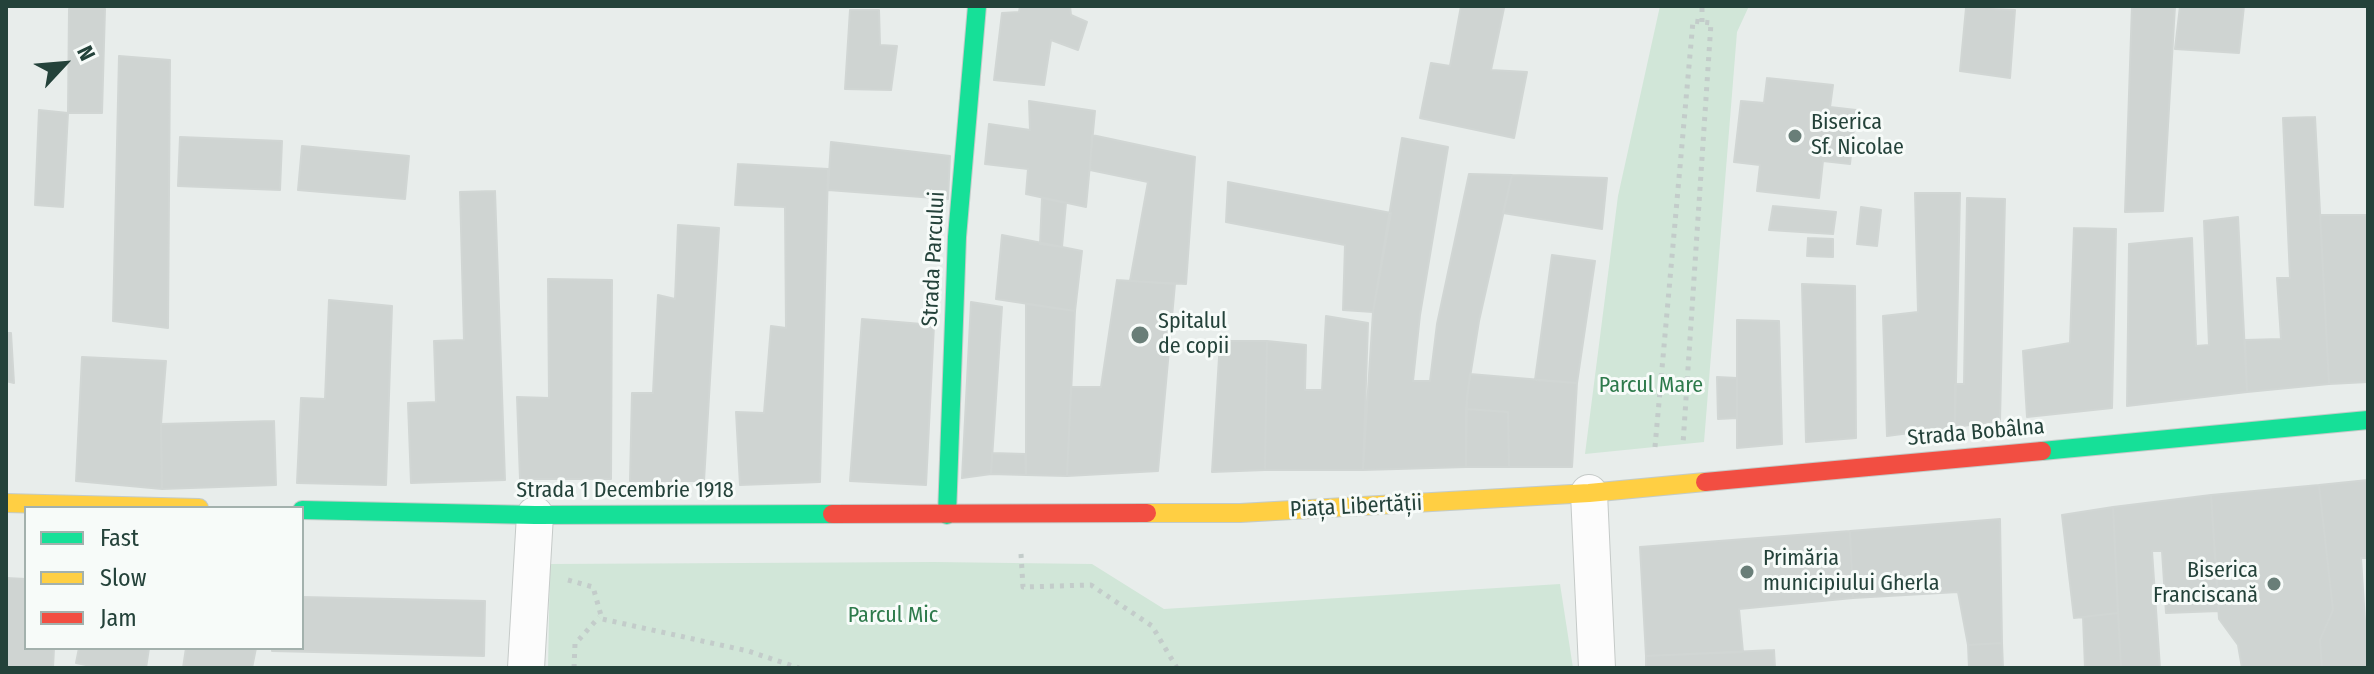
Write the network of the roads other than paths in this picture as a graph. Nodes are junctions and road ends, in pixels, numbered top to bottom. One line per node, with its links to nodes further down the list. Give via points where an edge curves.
1 (977, 6): 8 (main road, Strada Parcului, via 957,237)
2 (2368, 420): 3 (main road, Strada Bobâlna)
3 (1589, 493): 8 (main road, Piața Libertății, via 1240,513); 10 (street)
4 (6, 503): 5 (main road)
5 (122, 506)
6 (304, 510): 7 (main road, Strada 1 Decembrie 1918)
7 (535, 515): 8 (main road, Strada 1 Decembrie 1918); 9 (street)
8 (947, 515)
9 (526, 668)
10 (1597, 668)

